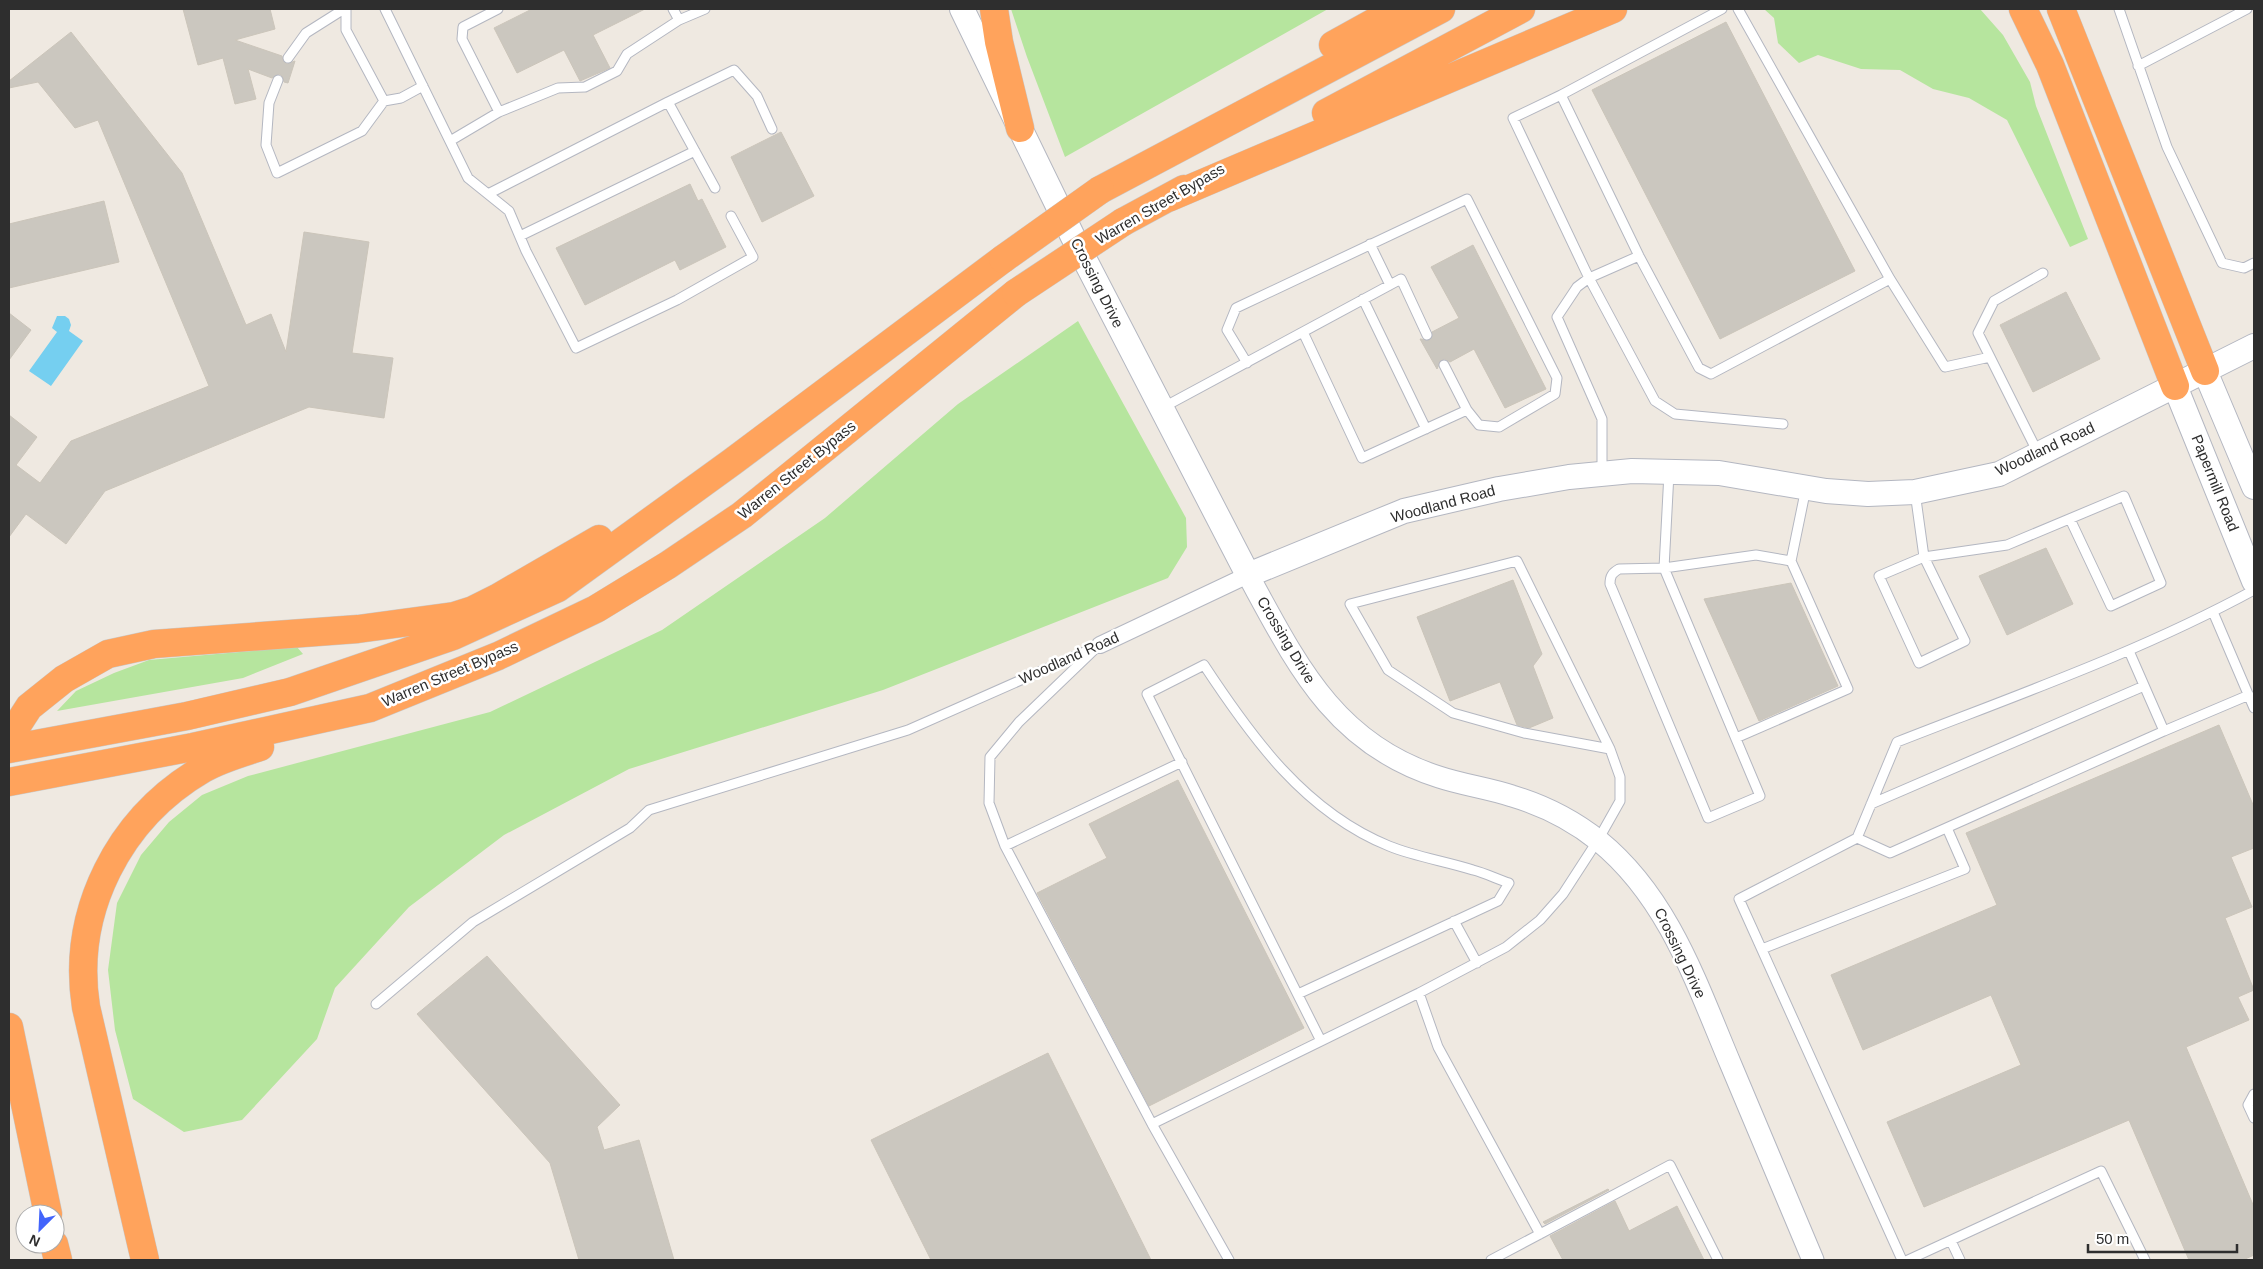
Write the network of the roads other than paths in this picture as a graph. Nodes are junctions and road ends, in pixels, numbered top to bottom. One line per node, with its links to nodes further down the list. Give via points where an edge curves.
1 (345, 9): 19 (lane, via 306,33); 24 (lane, via 346,30)
2 (385, 9): 22 (lane)
3 (498, 9): 26 (lane, via 463,28 462,39)
4 (673, 9): 18 (lane)
5 (705, 9): 18 (lane)
6 (962, 9): 27 (main road, Crossing Drive)
7 (994, 9): 27 (highway)
8 (1398, 9): 31 (highway, via 1228,103)
9 (1440, 9): 31 (highway)
10 (1521, 9): 34 (highway, Warren Street Bypass)
11 (1613, 9): 34 (highway)
12 (1722, 9): 23 (lane)
13 (1738, 9): 42 (lane)
14 (2023, 9): 52 (highway, via 2050,65)
15 (2061, 9): 51 (highway)
16 (2119, 9): 20 (lane)
17 (2247, 9): 20 (lane)
18 (679, 20): 26 (lane, via 627,54 617,71 586,87 558,88)
19 (288, 58)
20 (2138, 66): 39 (lane, via 2167,147 2222,263 2244,268)
21 (278, 80): 24 (lane, via 269,103 266,145 277,173 362,131)
22 (423, 86): 24 (lane, via 401,98); 29 (lane)
23 (1561, 95): 38 (lane); 41 (lane, via 1513,118)
24 (384, 101)
25 (668, 102): 28 (lane, via 734,70 757,96); 30 (lane); 33 (lane)
26 (499, 112): 29 (lane)
27 (1020, 128): 53 (main road, Crossing Drive)
28 (772, 129)
29 (450, 140): 33 (lane, via 468,178)
30 (695, 151): 32 (lane); 36 (lane)
31 (1130, 174): 58 (highway, bridge, via 1100,190 1003,259)
32 (715, 188)
33 (488, 194): 36 (lane, via 509,211)
34 (1168, 198): 76 (highway, Warren Street Bypass, bridge, via 1123,222 1016,293 742,515 668,565 596,608 498,656)
35 (731, 216): 36 (lane, via 753,257 677,300 576,348)
36 (520, 236)
37 (1370, 244): 43 (lane); 49 (lane, via 1236,308 1227,330); 54 (lane, via 1467,199 1557,378 1555,394 1499,427 1479,426)
38 (1639, 256): 41 (lane); 42 (lane, via 1699,368 1711,374)
39 (2254, 263)
40 (2043, 273): 48 (lane, via 1994,301 1978,333)
41 (1589, 278): 55 (lane, via 1655,401 1675,414); 60 (lane, via 1577,287 1557,317 1602,419)
42 (1890, 279): 48 (lane, via 1945,367)
43 (1390, 285): 44 (lane); 46 (lane, via 1402,280)
44 (1364, 300): 45 (lane); 56 (lane)
45 (1302, 332): 49 (lane); 56 (lane, via 1362,458)
46 (1427, 335)
47 (2254, 346): 51 (main road, Woodland Road)
48 (1990, 357): 57 (lane)
49 (1247, 363): 53 (lane)
50 (1444, 365): 54 (lane)
51 (2205, 371): 52 (main road, Woodland Road); 62 (main road)
52 (2175, 386): 57 (main road, Woodland Road); 69 (main road, Papermill Road)
53 (1162, 409): 68 (main road, Crossing Drive)
54 (1466, 410): 56 (lane)
55 (1783, 424)
56 (1426, 429)
57 (2038, 454): 63 (main road, Woodland Road, via 1998,474)
58 (732, 462): 79 (highway, via 497,598 467,612 398,625 154,644 108,654 64,679 29,707); 81 (highway, via 558,588 453,636 282,694 187,716)
59 (1669, 470): 60 (main road, Woodland Road); 61 (main road, Woodland Road, via 1720,473); 67 (lane)
60 (1602, 473): 68 (main road, Woodland Road, via 1498,489 1404,511)
61 (1806, 487): 63 (main road, Woodland Road, via 1868,494); 66 (lane)
62 (2254, 487)
63 (1915, 492): 65 (lane)
64 (2070, 519): 64 (lane, via 2124,496 2161,583 2111,606); 65 (lane, via 2007,545)
65 (1924, 557): 65 (lane, via 1965,641 1919,663 1879,576)
66 (1791, 561): 67 (lane, via 1756,555); 80 (lane, via 1848,689)
67 (1664, 568): 80 (lane); 80 (lane, via 1619,569 1610,578 1610,584 1708,818 1760,796)
68 (1248, 575): 72 (street, Woodland Road); 88 (street, Crossing Drive, via 1298,665 1320,697 1373,744 1436,776 1512,795 1537,805)
69 (2254, 581)
70 (2254, 590): 71 (lane)
71 (2213, 612): 73 (lane); 75 (lane)
72 (1100, 645): 89 (lane, via 1019,722 990,757 990,803); 95 (lane, Woodland Road, via 908,730 649,810 630,828 473,922)
73 (2129, 650): 74 (lane); 85 (lane, via 1897,742)
74 (2144, 686): 78 (lane); 85 (lane)
75 (2249, 695): 77 (lane); 78 (lane)
76 (370, 708): 84 (highway, Warren Street Bypass, via 193,747); 105 (highway, via 205,768 174,789 135,827 116,855 93,901 83,947 82,984)
77 (2254, 708)
78 (2164, 731): 86 (lane)
79 (9, 738)
80 (1736, 738)
81 (9, 749)
82 (1610, 749): 82 (lane, via 1517,561 1350,604 1388,670 1453,713 1524,733); 88 (lane, via 1620,777 1620,801)
83 (1182, 762): 89 (lane); 90 (lane, via 1147,694 1204,665 1266,753 1327,811 1361,834 1390,846 1428,860 1472,869 1508,883 1498,900); 94 (lane)
84 (9, 782)
85 (1871, 804): 87 (lane)
86 (1947, 828): 87 (lane, via 1890,853); 91 (lane, via 1965,869)
87 (1857, 838): 91 (lane, via 1740,899)
88 (1598, 840): 92 (lane, via 1563,894 1540,920 1506,947); 109 (street, Crossing Drive, via 1641,882 1671,929)
89 (1004, 846): 101 (lane)
90 (1454, 921): 92 (lane); 94 (lane)
91 (1762, 949): 110 (lane)
92 (1477, 963): 93 (lane)
93 (1420, 993): 97 (lane); 103 (lane, via 1438,1047)
94 (1298, 994): 97 (lane)
95 (376, 1004)
96 (9, 1027): 102 (highway)
97 (1321, 1041): 101 (lane)
98 (2254, 1094): 99 (lane)
99 (2251, 1103): 100 (lane)
100 (2254, 1118)
101 (1152, 1124): 106 (lane)
102 (46, 1204)
103 (1540, 1234): 107 (lane); 108 (lane, via 1670,1165)
104 (1951, 1241): 111 (lane); 112 (lane); 113 (lane, via 2101,1170)
105 (145, 1260)
106 (1229, 1260)
107 (1490, 1260)
108 (1718, 1260)
109 (1813, 1260)
110 (1902, 1260)
111 (1908, 1260)
112 (1960, 1260)
113 (2145, 1260)

